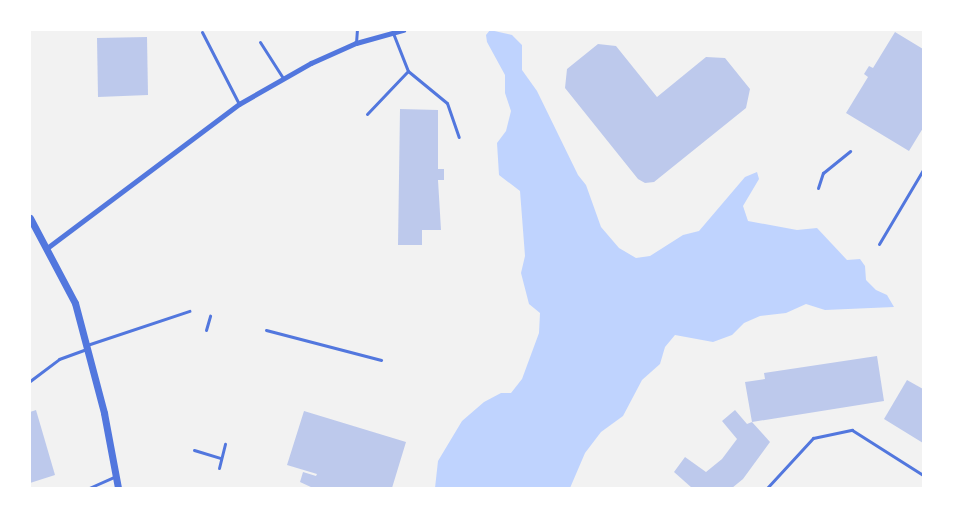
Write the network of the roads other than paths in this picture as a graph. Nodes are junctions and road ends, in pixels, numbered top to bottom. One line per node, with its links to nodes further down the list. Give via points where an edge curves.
1 (357, 30): 6 (lane)
2 (402, 30): 4 (street)
3 (202, 32): 9 (lane)
4 (393, 33): 6 (street); 7 (lane)
5 (260, 42): 8 (lane)
6 (356, 42): 8 (street)
7 (408, 71): 10 (lane); 11 (lane, via 447,103)
8 (283, 78): 9 (street)
9 (239, 104): 17 (street)
10 (367, 114)
11 (459, 137)
12 (850, 151): 14 (lane, via 823,173)
13 (923, 170): 16 (lane)
14 (818, 188)
15 (30, 218): 17 (street)
16 (879, 244)
17 (47, 248): 22 (street, via 75,303)
18 (189, 311): 22 (lane)
19 (210, 316): 20 (lane)
20 (206, 330)
21 (266, 330): 23 (lane)
22 (86, 347): 24 (lane, via 60,359); 30 (street, via 104,413)
23 (381, 360)
24 (30, 382)
25 (225, 444): 27 (lane)
26 (194, 450): 27 (lane)
27 (221, 458): 28 (lane)
28 (219, 468)
29 (923, 475): 33 (lane, via 852,430 813,438)
30 (116, 476): 31 (lane); 32 (street)
31 (89, 488)
32 (118, 488)
33 (767, 488)

